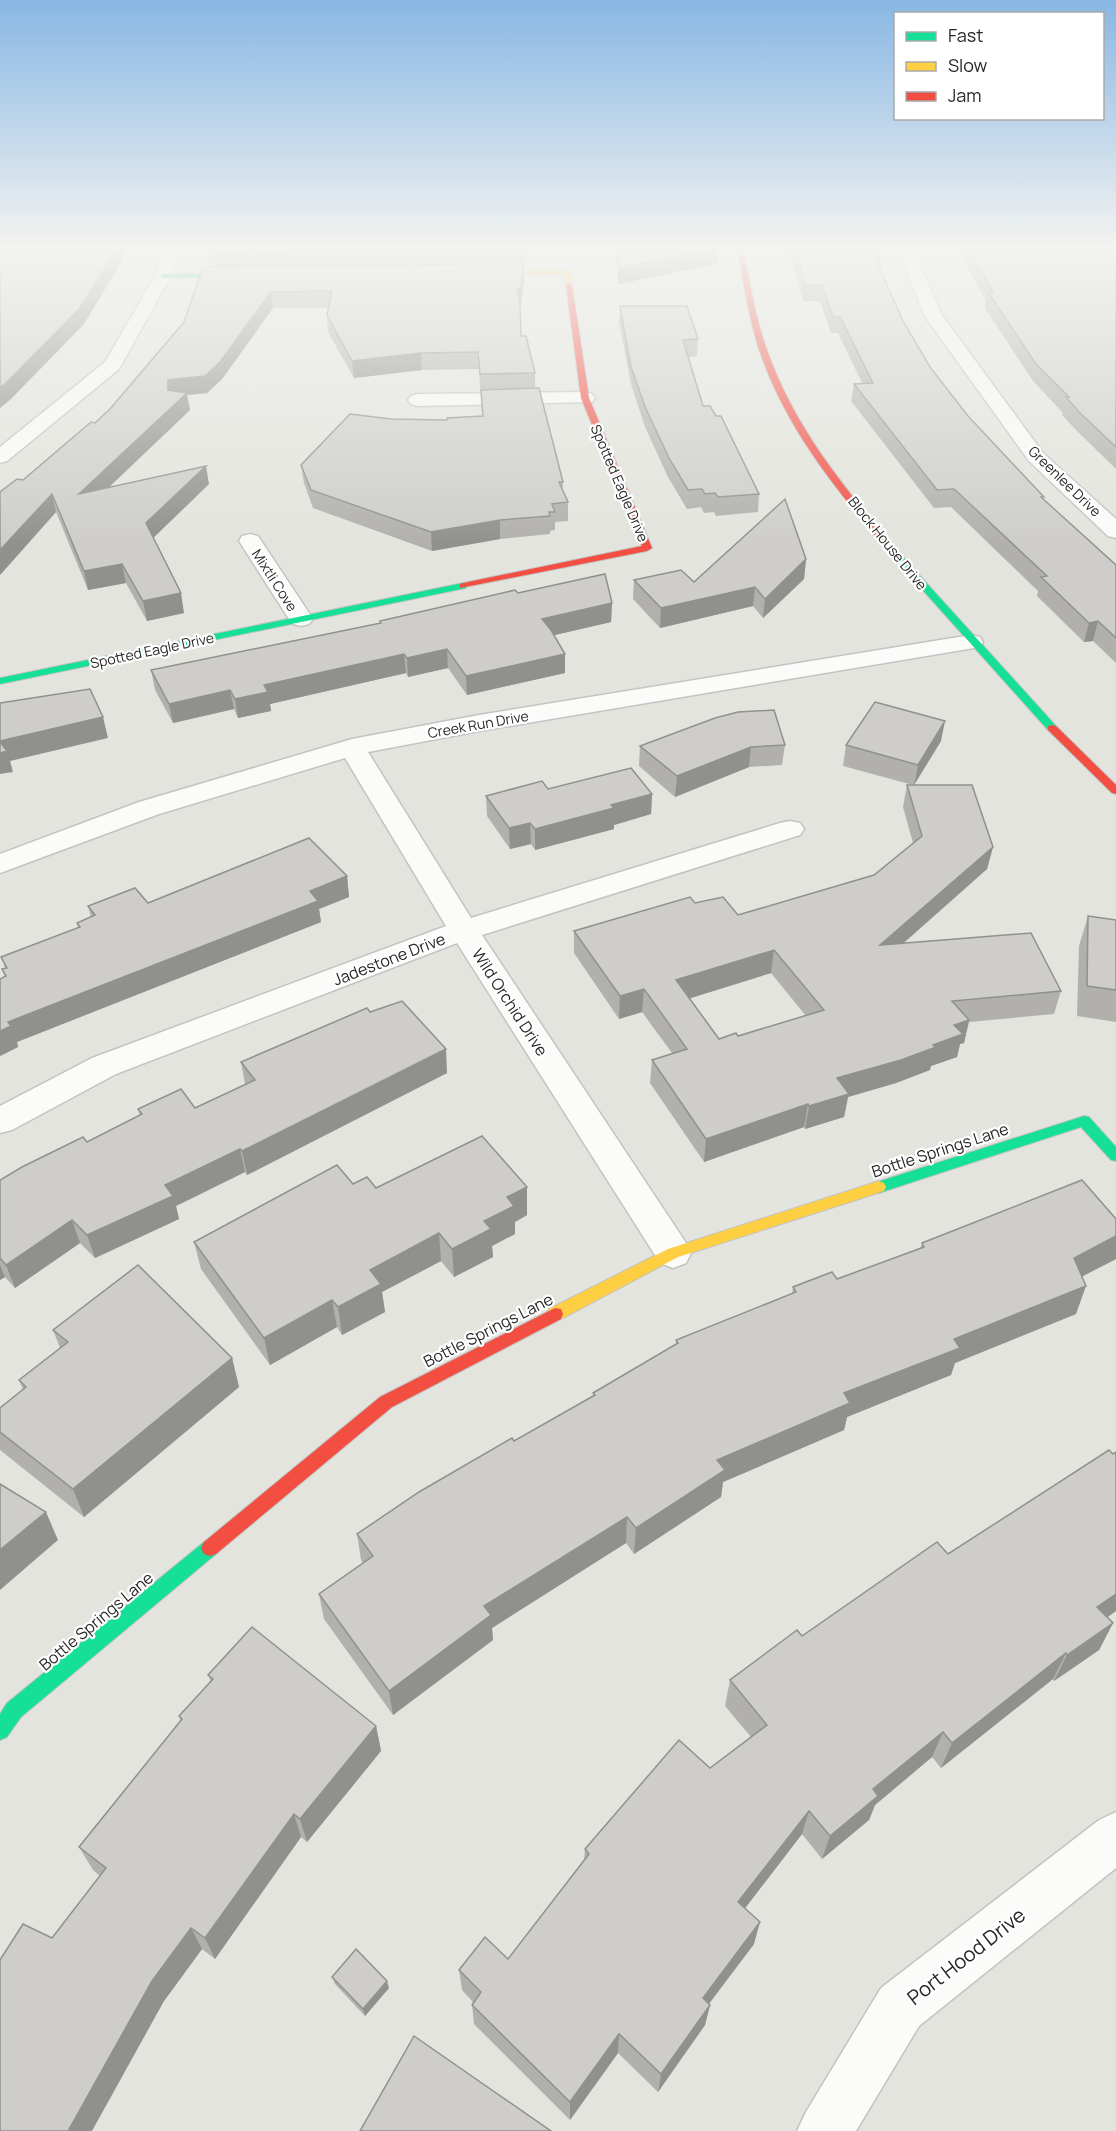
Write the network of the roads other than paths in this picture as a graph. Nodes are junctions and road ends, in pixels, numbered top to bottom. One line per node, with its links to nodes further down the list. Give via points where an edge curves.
1 (122, 346): 7 (street, via 112,365)
2 (578, 346): 5 (street, Spotted Eagle Drive)
3 (762, 346): 11 (street, Block House Drive, via 780,391 816,451 878,534)
4 (956, 346): 8 (street, Greenlee Drive, via 1036,457)
5 (585, 398): 6 (street); 10 (street, Spotted Eagle Drive, via 648,548)
6 (418, 400)
7 (0, 457)
8 (1116, 531)
9 (250, 541): 10 (street, Mixtli Cove)
10 (301, 619): 12 (street, Spotted Eagle Drive)
11 (971, 642): 13 (street, Creek Run Drive); 14 (street, Block House Drive)
12 (0, 681)
13 (352, 747): 16 (street, Creek Run Drive, via 149,808); 17 (street, Wild Orchid Drive)
14 (1116, 791)
15 (790, 829): 17 (street, Jadestone Drive)
16 (0, 864)
17 (464, 930): 18 (street, Jadestone Drive, via 104,1066); 20 (street, Wild Orchid Drive)
18 (0, 1121)
19 (1116, 1156): 20 (street, Bottle Springs Lane, via 1084,1121)
20 (673, 1253): 21 (street, Bottle Springs Lane, via 386,1402 14,1710)
21 (0, 1731)
22 (1116, 1837): 23 (street, Port Hood Drive, via 900,2007)
23 (825, 2131)

